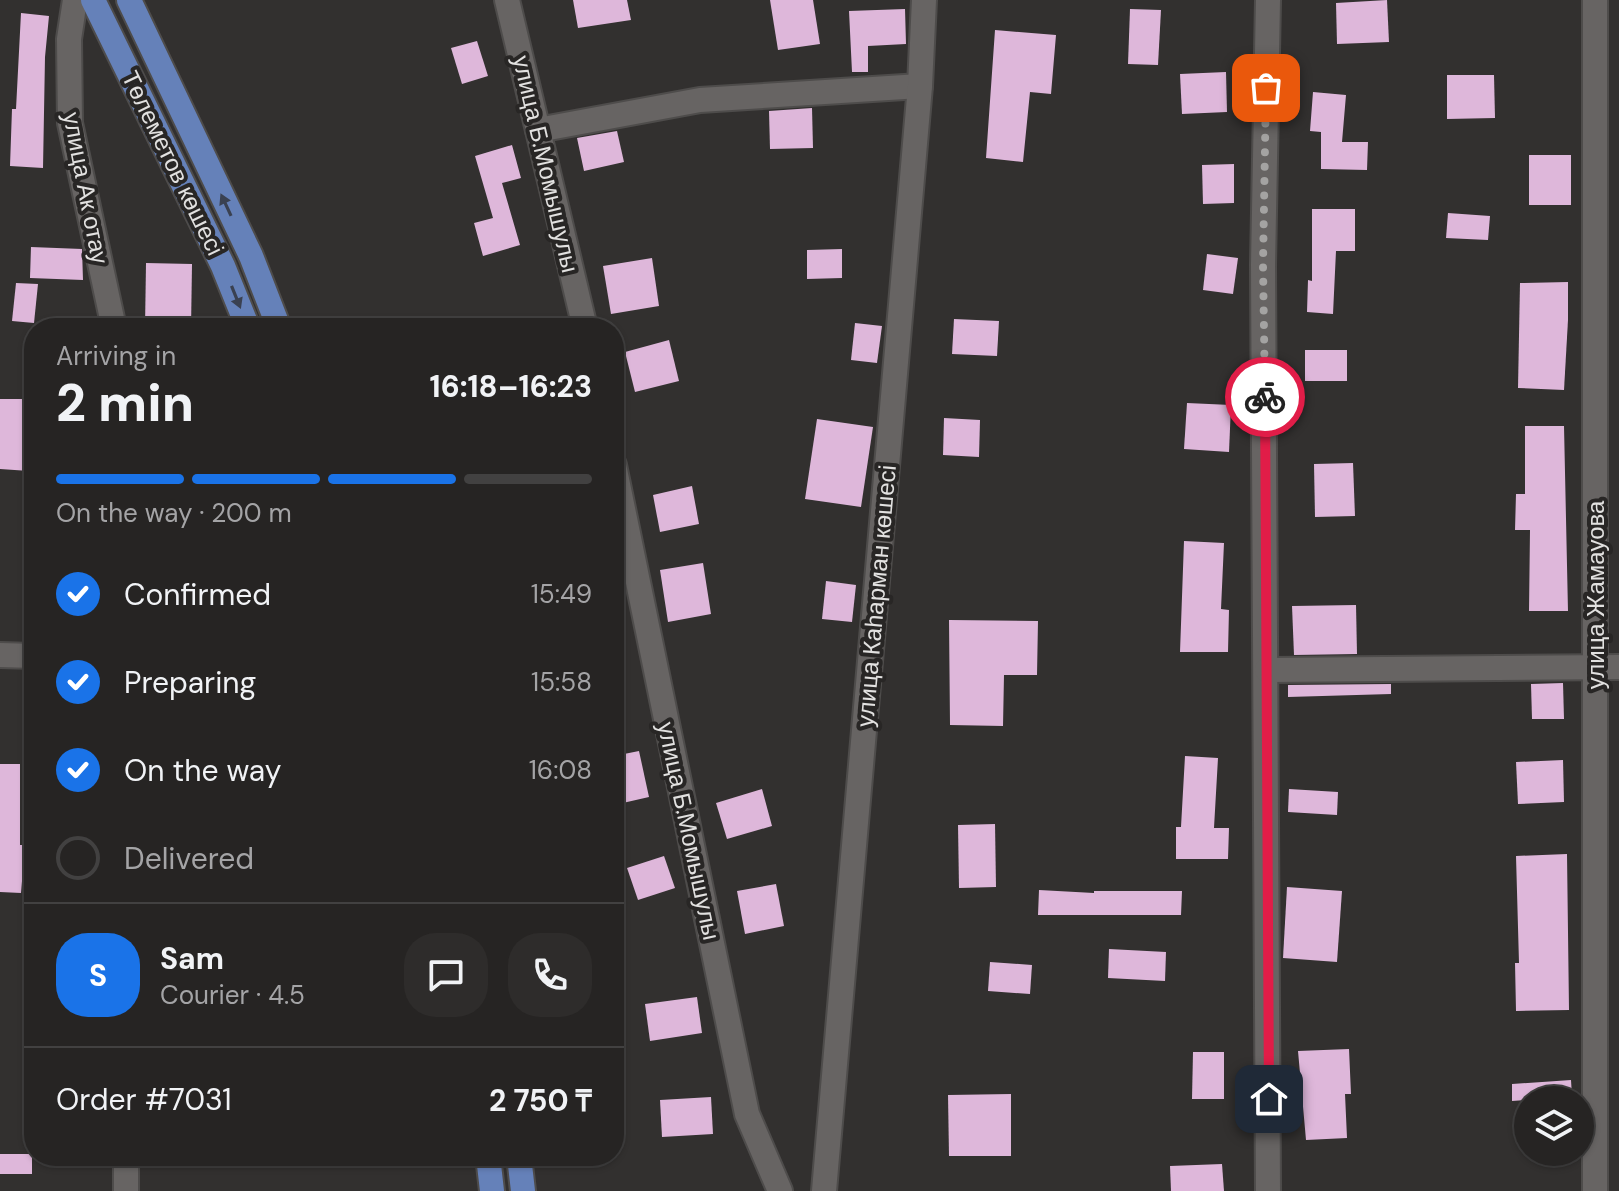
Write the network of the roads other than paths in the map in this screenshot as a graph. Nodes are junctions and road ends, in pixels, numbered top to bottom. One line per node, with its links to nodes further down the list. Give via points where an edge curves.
1 (75, 0): 10 (street, улица Ак отау, via 69,39 70,123)
2 (93, 0): 11 (main road, Төлеметов көшесі, one-way to 11)
3 (129, 0): 12 (main road, Төлеметов көшесі, one-way to 3)
4 (507, 0): 9 (street, улица Б.Момышулы)
5 (924, 0): 8 (street, улица Каһарман көшесі)
6 (1268, 0): 18 (street, via 1263,265)
7 (1595, 0): 17 (street, улица Жамауова)
8 (920, 86): 9 (street, via 700,100); 26 (street, улица Каһарман көшесі)
9 (538, 130): 13 (street, улица Б.Момышулы)
10 (112, 318)
11 (244, 318)
12 (275, 318)
13 (583, 318)
14 (624, 514): 25 (street, улица Б.Момышулы, via 747,1114)
15 (0, 655): 16 (street)
16 (24, 656)
17 (1607, 667): 18 (street); 28 (street, улица Жамауова)
18 (1267, 670): 27 (street)
19 (126, 1166): 22 (street)
20 (489, 1166): 23 (main road)
21 (520, 1166): 24 (main road)
22 (126, 1191)
23 (492, 1191)
24 (523, 1191)
25 (780, 1191)
26 (824, 1191)
27 (1268, 1191)
28 (1595, 1191)

